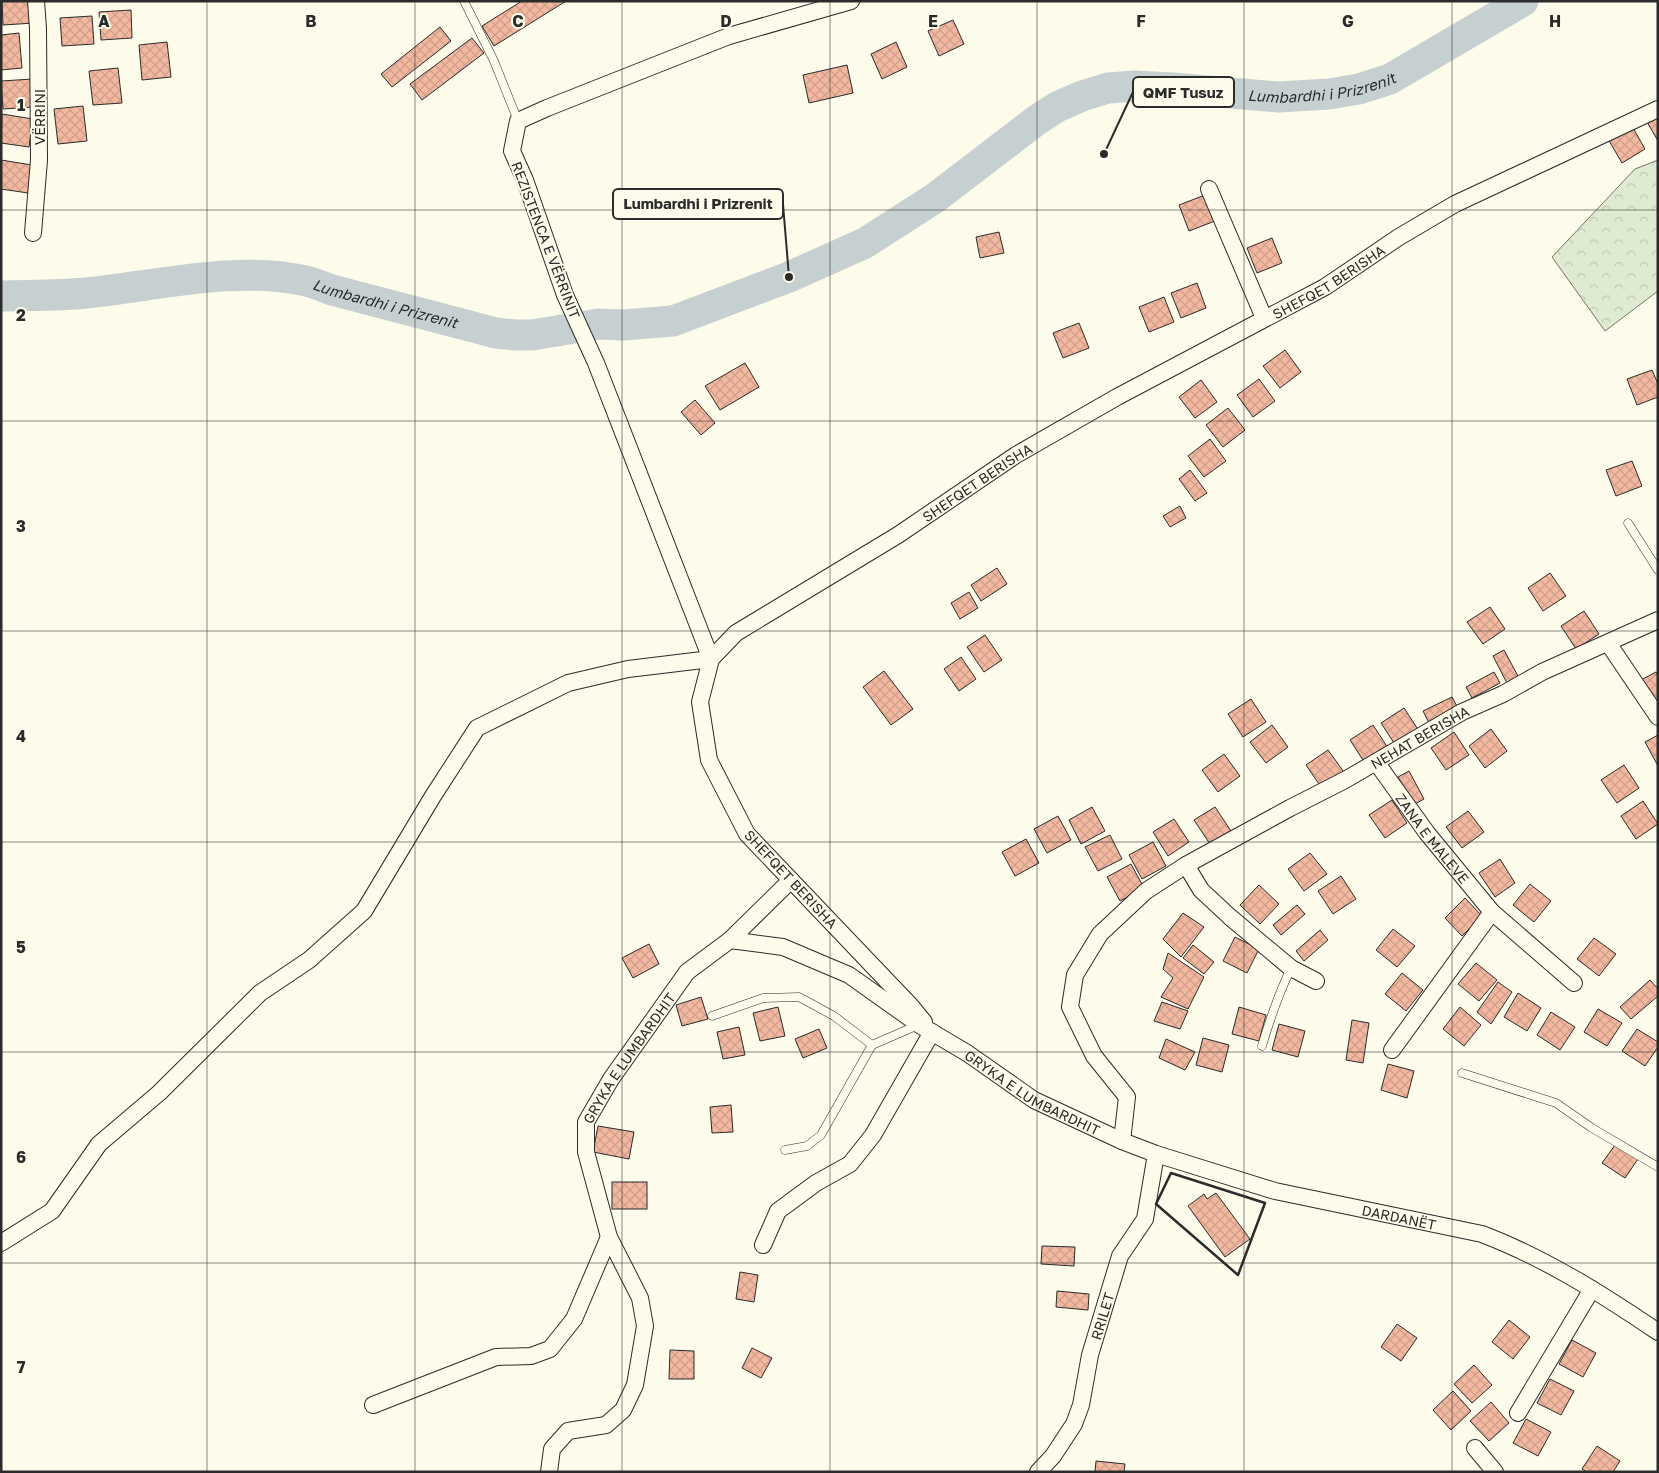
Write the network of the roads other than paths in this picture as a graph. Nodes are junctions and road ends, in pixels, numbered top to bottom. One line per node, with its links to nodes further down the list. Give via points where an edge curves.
1 (36, 1): 7 (street, VËRRINI, via 39,160)
2 (464, 1): 5 (lane)
3 (851, 1): 5 (street, via 729,36)
4 (1658, 109): 8 (street, SHEFQET BERISHA, via 1455,204 1324,287)
5 (518, 121): 13 (street, REZISTENCA E VËRRINIT, via 512,151 565,295 596,363)
6 (1209, 189): 8 (street)
7 (32, 233)
8 (1264, 318): 13 (street, SHEFQET BERISHA, via 1016,455 898,535 736,633)
9 (1628, 523): 10 (lane)
10 (1658, 570)
11 (1658, 620): 12 (street, NEHAT BERISHA)
12 (1608, 643): 14 (street); 15 (street, NEHAT BERISHA, via 1462,712)
13 (711, 659): 17 (street, SHEFQET BERISHA, via 700,702 709,760 747,834); 34 (street, via 628,669 568,683 477,728 364,911 309,960 260,993 159,1093 99,1144 52,1211)
14 (1658, 717)
15 (1376, 762): 16 (street, NEHAT BERISHA); 18 (street, ZANA E MALEVE, via 1427,833)
16 (1186, 865): 20 (street, via 1201,890); 29 (street, NEHAT BERISHA, via 1146,891 1100,934 1075,975 1070,1008 1094,1056 1127,1097)
17 (791, 880): 19 (street); 24 (street, SHEFQET BERISHA, via 911,1006)
18 (1492, 912): 22 (street, ZANA E MALEVE); 27 (street)
19 (730, 940): 24 (street, GRYKA E LUMBARDHIT, via 783,947 849,975); 33 (street, GRYKA E LUMBARDHIT, via 688,972 611,1079 586,1122 586,1152)
20 (1291, 968): 21 (street); 26 (lane)
21 (1316, 981)
22 (1574, 983)
23 (712, 1016): 25 (lane, via 763,998 799,998 834,1016)
24 (925, 1028): 25 (lane); 29 (street, GRYKA E LUMBARDHIT, via 1034,1100); 35 (street, via 873,1135 850,1164 778,1211)
25 (872, 1045): 30 (lane, via 820,1135 806,1146)
26 (1262, 1046)
27 (1392, 1050)
28 (1462, 1073): 32 (lane, via 1556,1103)
29 (1122, 1141): 31 (street, DARDANËT)
30 (785, 1150)
31 (1156, 1154): 36 (street, DARDANËT, via 1275,1191 1482,1234 1545,1262); 42 (street, RRILET, via 1145,1219 1120,1256 1090,1355 1081,1405 1074,1424)
32 (1658, 1167)
33 (609, 1237): 38 (street, via 574,1319 550,1349 531,1356 496,1357); 41 (street, GRYKA E LUMBARDHIT, via 640,1298 644,1326 635,1385 623,1410 606,1426 568,1431 552,1449)
34 (1, 1243)
35 (763, 1245)
36 (1592, 1289): 37 (street, DARDANËT); 39 (street)
37 (1658, 1332)
38 (373, 1405)
39 (1518, 1413)
40 (1475, 1448): 43 (street)
41 (549, 1472)
42 (1038, 1472)
43 (1495, 1472)

